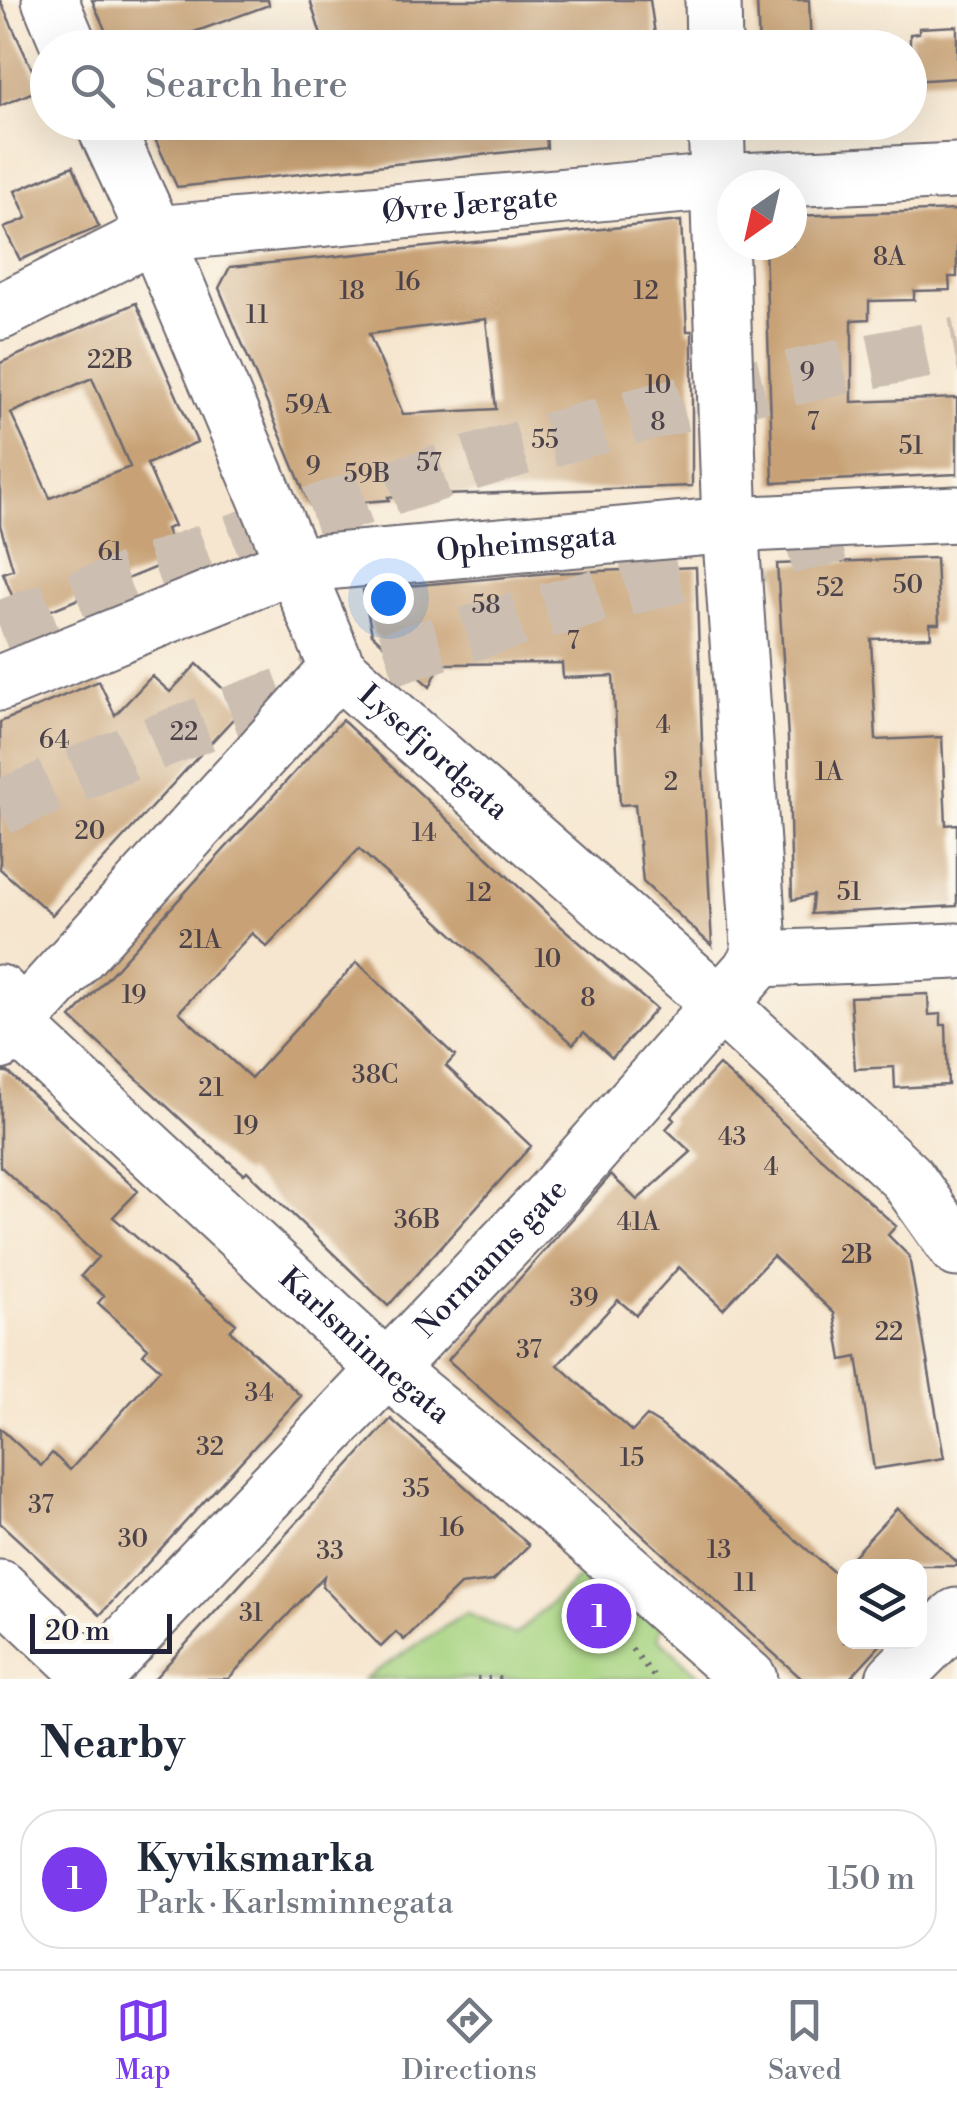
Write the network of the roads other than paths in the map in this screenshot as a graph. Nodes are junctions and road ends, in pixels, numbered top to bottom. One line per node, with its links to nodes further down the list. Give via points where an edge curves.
1 (50, 0): 3 (street)
2 (713, 0): 4 (street)
3 (62, 30)
4 (714, 30)
5 (111, 140): 11 (street, Lysefjordgata)
6 (717, 140): 7 (street)
7 (718, 170)
8 (957, 171): 9 (street, Øvre Jærgate)
9 (807, 178)
10 (717, 182): 11 (street, Øvre Jærgate)
11 (155, 234): 13 (street, Øvre Jærgate); 16 (street, Lysefjordgata)
12 (721, 260): 15 (street)
13 (0, 312)
14 (957, 514): 15 (street, Opheimsgata)
15 (730, 525): 16 (street, Opheimsgata); 20 (street)
16 (292, 564): 17 (street, Lysefjordgata); 18 (street, Opheimsgata)
17 (338, 669): 21 (street, Lysefjordgata); 22 (street)
18 (0, 682)
19 (957, 951): 20 (street)
20 (760, 959): 21 (street, Normanns gate)
21 (722, 1006): 23 (street, Lysefjordgata, via 906,1177); 24 (street, Normanns gate)
22 (5, 1020): 24 (street, Karlsminnegata)
23 (957, 1250)
24 (386, 1368): 27 (street, Normanns gate); 28 (street, Karlsminnegata)
25 (0, 1588): 27 (street)
26 (957, 1616): 29 (street)
27 (94, 1678)
28 (749, 1679)
29 (894, 1679)

